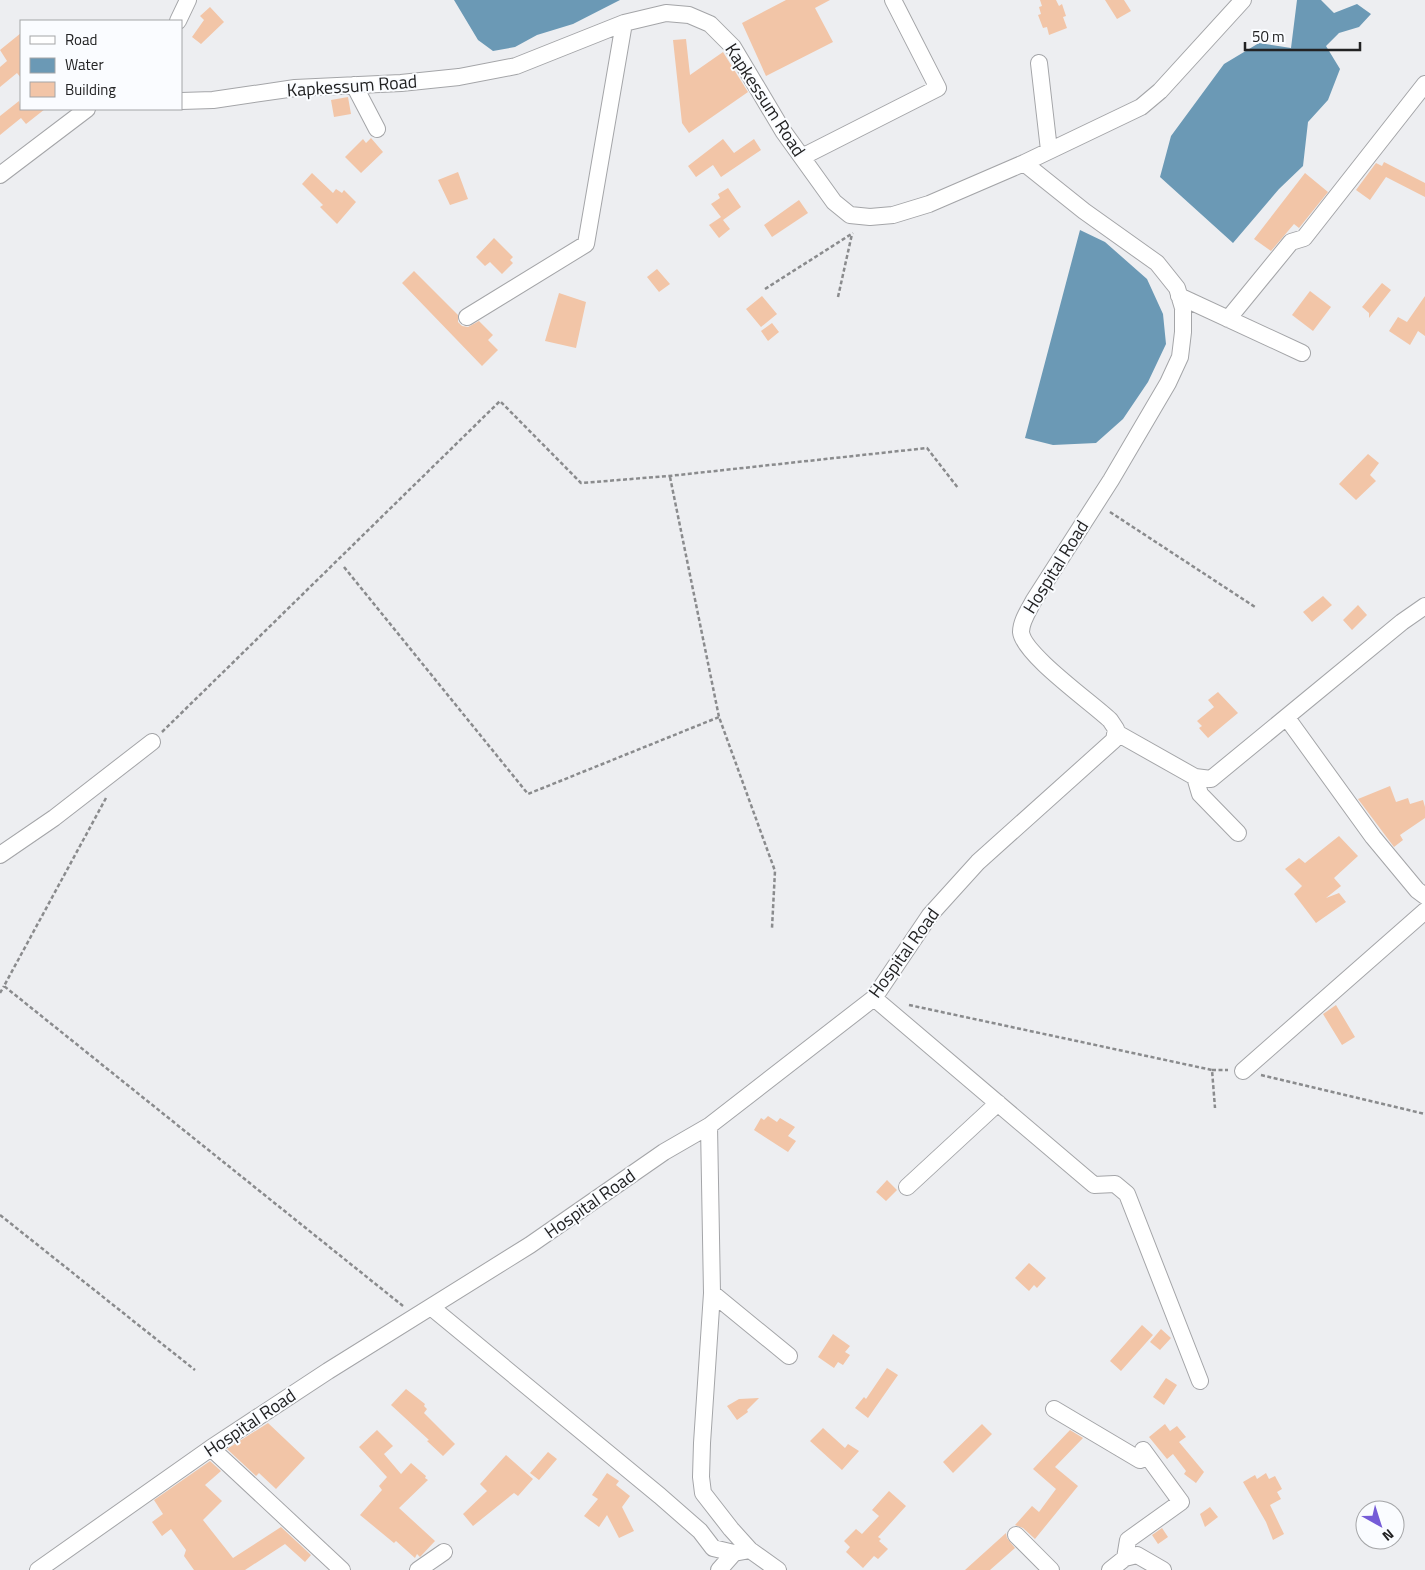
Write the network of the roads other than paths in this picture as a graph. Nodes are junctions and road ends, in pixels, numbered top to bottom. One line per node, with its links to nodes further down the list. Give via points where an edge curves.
1 (188, 0): 4 (street)
2 (893, 0): 13 (street, via 938,88)
3 (1243, 0): 12 (street, via 1148,102 1123,117)
4 (178, 20)
5 (624, 22): 8 (street, Kapkessum Road, via 516,66 460,77); 13 (street, Kapkessum Road, via 666,13 689,15 710,24 733,47); 17 (street, via 586,244)
6 (1039, 63): 12 (street)
7 (1425, 84): 18 (street, via 1304,238 1292,242)
8 (354, 85): 9 (street, Kapkessum Road, via 295,88); 11 (street)
9 (182, 102)
10 (85, 110): 15 (street)
11 (377, 129)
12 (1049, 150): 14 (street)
13 (802, 157): 14 (street, Kapkessum Road, via 834,202 850,215 870,217 893,215 929,204)
14 (1024, 163): 16 (street, Hospital Road, via 1084,211 1157,262)
15 (0, 175)
16 (1179, 296): 18 (street); 22 (street, Hospital Road, via 1184,332 1180,357 1168,383 1034,600 1021,631 1028,648 1110,720)
17 (467, 317)
18 (1228, 319): 19 (street)
19 (1302, 353)
20 (1425, 606): 21 (street)
21 (1286, 718): 24 (street, via 1216,776 1206,780); 27 (street, via 1373,837)
22 (1117, 734): 24 (street); 29 (street, Hospital Road, via 1098,757 978,862 925,922)
23 (152, 742): 26 (street, via 54,818)
24 (1195, 778): 25 (street, via 1200,794)
25 (1238, 833)
26 (0, 855)
27 (1422, 891)
28 (1425, 911): 30 (street)
29 (874, 998): 31 (street); 32 (street, Hospital Road)
30 (1243, 1071)
31 (998, 1103): 33 (street); 37 (street, via 1094,1185 1115,1184 1127,1194)
32 (709, 1126): 34 (street); 35 (street, Hospital Road, via 664,1152 530,1245)
33 (908, 1187)
34 (712, 1293): 36 (street); 41 (street, via 702,1443 703,1493)
35 (430, 1307): 39 (street, Hospital Road); 43 (street, via 660,1496 700,1531 713,1548)
36 (789, 1356)
37 (1200, 1381)
38 (1054, 1409): 44 (street, via 1140,1460 1145,1453 1181,1502 1128,1540)
39 (211, 1448): 45 (street, Hospital Road); 46 (street)
40 (1016, 1535): 50 (street)
41 (750, 1550): 43 (street); 49 (street)
42 (444, 1552): 47 (street)
43 (734, 1553): 48 (street)
44 (1125, 1558): 51 (street); 52 (street, via 1137,1555)
45 (48, 1567)
46 (342, 1570)
47 (418, 1570)
48 (719, 1570)
49 (778, 1570)
50 (1051, 1570)
51 (1110, 1570)
52 (1163, 1570)

